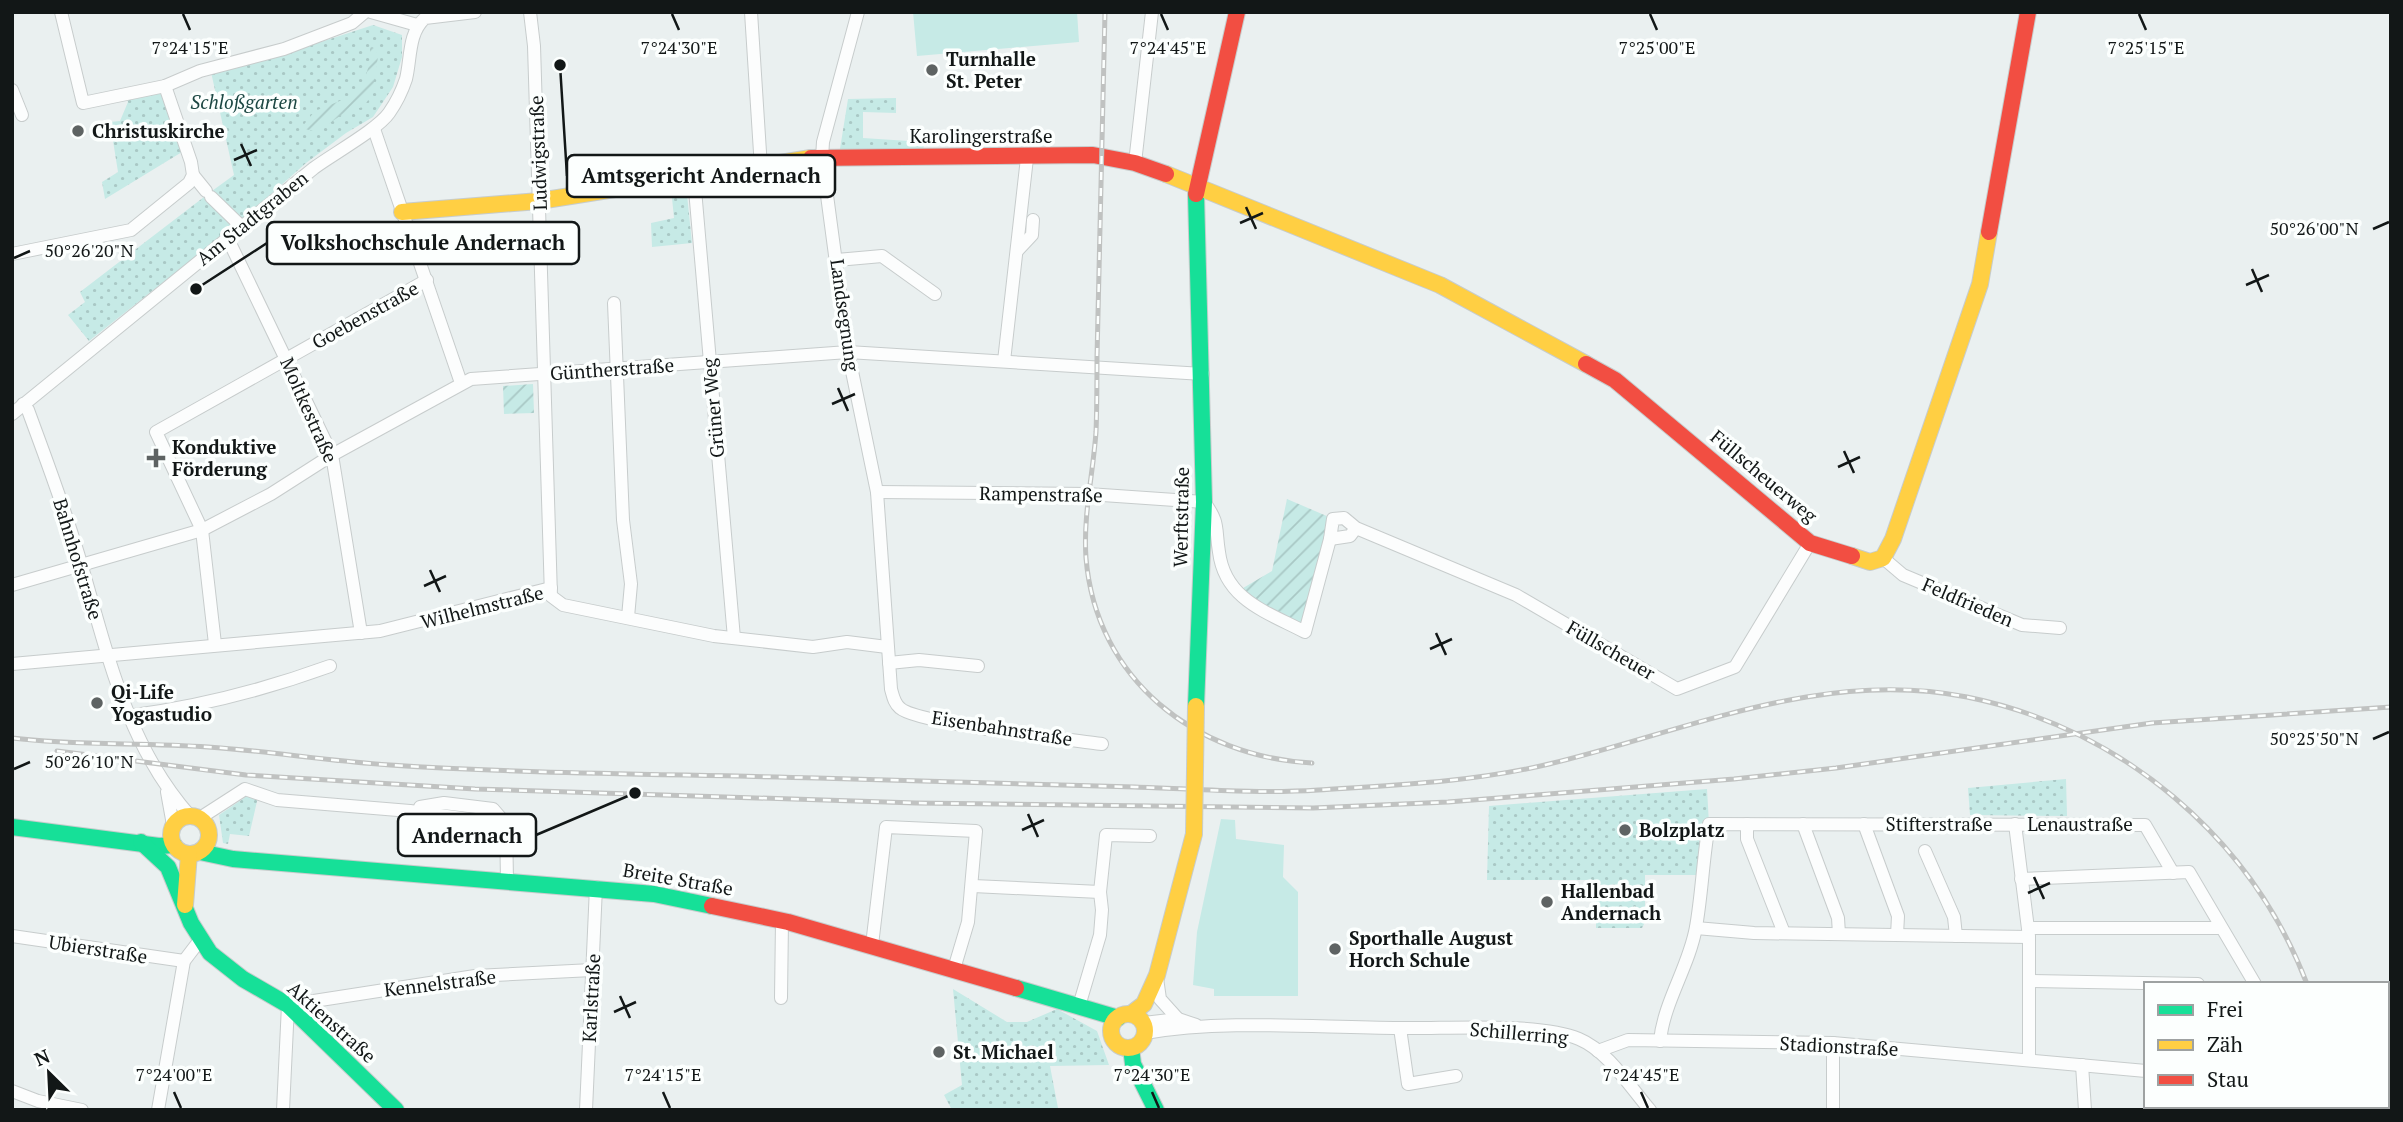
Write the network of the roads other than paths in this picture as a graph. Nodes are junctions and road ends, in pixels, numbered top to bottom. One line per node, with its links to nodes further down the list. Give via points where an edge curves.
1 (61, 12): 12 (street, via 83,103)
2 (365, 12): 12 (street, via 352,23 284,49 200,71)
3 (371, 12): 11 (street)
4 (475, 12): 11 (street, via 425,18)
5 (530, 12): 23 (street, Ludwigstraße)
6 (751, 12): 19 (street)
7 (858, 12): 16 (street, Landsegnung)
8 (1152, 12): 18 (street)
9 (1237, 12): 22 (street, Werftstraße)
10 (2028, 12): 51 (street, via 1980,284 1914,483)
11 (417, 25): 15 (street, Am Stadtgraben, via 405,83 388,115)
12 (165, 86): 20 (street)
13 (12, 90): 14 (street)
14 (22, 115)
15 (374, 129): 24 (street); 26 (street, Am Stadtgraben, via 314,168)
16 (822, 158): 17 (street, Karolingerstraße); 19 (street, Karolingerstraße); 30 (street, Landsegnung)
17 (1027, 158): 18 (street, Karolingerstraße, via 1102,156); 28 (street)
18 (1135, 163): 22 (street, Karolingerstraße)
19 (761, 168): 21 (street, Karolingerstraße)
20 (192, 175): 26 (street); 29 (street, via 183,188 131,230)
21 (694, 178): 23 (street, Karolingerstraße); 36 (street, Grüner Weg)
22 (1196, 185): 40 (street, Werftstraße); 50 (street, Füllscheuerweg, via 1440,285 1615,380)
23 (539, 201): 24 (street, Karolingerstraße); 39 (street, Ludwigstraße)
24 (402, 212): 31 (street)
25 (1033, 220): 28 (street, via 1032,235)
26 (243, 228): 27 (street, Am Stadtgraben)
27 (228, 239): 35 (street, Moltkestraße); 42 (street, Am Stadtgraben)
28 (1016, 252): 37 (street)
29 (12, 254)
30 (837, 260): 32 (street, via 882,256); 34 (street, Landsegnung)
31 (427, 280): 35 (street, Goebenstraße); 41 (street)
32 (935, 294)
33 (614, 303): 38 (street)
34 (848, 352): 36 (street, Güntherstraße); 37 (street, Güntherstraße); 45 (street, Landsegnung)
35 (287, 359): 44 (street, Moltkestraße); 48 (street, Goebenstraße, via 156,432)
36 (708, 361): 38 (street, Güntherstraße); 58 (street, Grüner Weg)
37 (1004, 361): 40 (street, Güntherstraße)
38 (617, 369): 39 (street, Güntherstraße); 55 (street, via 623,520 632,584)
39 (545, 374): 41 (street, Güntherstraße); 54 (street, Ludwigstraße)
40 (1203, 374): 46 (street, Werftstraße)
41 (461, 383): 44 (street, Güntherstraße)
42 (23, 404): 43 (street, Am Stadtgraben); 52 (street, Bahnhofstraße)
43 (12, 414)
44 (332, 455): 48 (street, Güntherstraße); 57 (street, Moltkestraße)
45 (877, 492): 46 (street, Rampenstraße, via 1088,494); 60 (street, Landsegnung)
46 (1204, 502): 49 (street, via 1216,518 1219,552 1237,595 1305,632); 103 (street, Werftstraße, bridge, via 1194,834)
47 (1356, 528): 49 (street, via 1350,536); 49 (street, Füllscheuer, via 1339,517 1334,519); 50 (street, Füllscheuer, via 1516,595 1677,689 1735,667)
48 (202, 530): 52 (street, Güntherstraße); 59 (street)
49 (1329, 539)
50 (1810, 543): 51 (street, Füllscheuerweg, via 1870,562)
51 (1883, 558): 56 (street, Feldfrieden, via 1903,575 2022,625)
52 (82, 565): 53 (street, Güntherstraße); 61 (street, Bahnhofstraße)
53 (12, 585)
54 (551, 588): 55 (street, Wilhelmstraße, via 551,596 563,605); 57 (street, Wilhelmstraße)
55 (628, 617): 58 (street, Wilhelmstraße)
56 (2060, 628)
57 (361, 633): 59 (street, Wilhelmstraße)
58 (734, 638): 60 (street, Wilhelmstraße, via 813,647 846,642)
59 (215, 644): 61 (street, Wilhelmstraße)
60 (887, 647): 62 (street, Landsegnung)
61 (107, 655): 63 (street, Wilhelmstraße); 67 (street, Bahnhofstraße)
62 (889, 663): 65 (street, via 919,660); 66 (street, Landsegnung, via 891,689)
63 (12, 664)
64 (330, 666): 67 (street, via 194,706)
65 (978, 666)
66 (901, 710): 68 (street, Eisenbahnstraße, via 940,721)
67 (128, 716): 69 (street, Bahnhofstraße)
68 (1102, 744)
69 (166, 788): 70 (street, Bahnhofstraße); 78 (street, Bahnhofstraße)
70 (195, 817): 78 (street); 78 (street, via 209,828); 82 (street, via 245,789 277,800 410,811 444,803 493,808 506,824)
71 (1746, 824): 72 (street, Stifterstraße); 88 (street, Stifterstraße, via 1709,824); 91 (street)
72 (1803, 824): 73 (street, Stifterstraße); 92 (street, via 1838,918)
73 (1864, 824): 74 (street, Stifterstraße); 93 (street, Stifterstraße, via 1898,916)
74 (2015, 824): 80 (street, Lenaustraße, via 2145,825); 81 (street, Lenaustraße)
75 (12, 827): 77 (street, Breite Straße)
76 (1150, 836): 85 (street, via 1106,835)
77 (141, 842): 78 (street, Breite Straße); 86 (street, Aktienstraße, via 168,867)
78 (185, 843): 82 (street, Breite Straße, via 233,859); 86 (street, Aktienstraße)
79 (1925, 851): 95 (street, Stifterstraße, via 1954,917)
80 (2173, 873): 81 (street); 89 (street, Lenaustraße, via 2189,872)
81 (2021, 879): 90 (street, Lenaustraße)
82 (507, 880): 84 (street, Breite Straße)
83 (973, 886): 85 (street); 97 (street, via 976,831 886,827); 99 (street)
84 (596, 887): 87 (street, Breite Straße, via 654,894); 100 (street, Karlstraße)
85 (1100, 892): 106 (street, via 1100,935)
86 (182, 903): 96 (street, Aktienstraße)
87 (782, 921): 97 (street, Breite Straße); 105 (street)
88 (1696, 928): 91 (street); 112 (street, Stifterstraße, via 1681,979 1663,1017)
89 (2221, 928): 90 (street); 102 (street, Lenaustraße)
90 (2029, 932): 95 (street); 101 (street, Lenaustraße)
91 (1784, 933): 92 (street)
92 (1839, 934): 93 (street)
93 (1897, 935): 95 (street)
94 (12, 936): 98 (street, Ubierstraße)
95 (1956, 936)
96 (200, 940): 98 (street); 107 (street, Aktienstraße, via 225,967)
97 (872, 945): 99 (street, Breite Straße)
98 (184, 961): 122 (street)
99 (954, 969): 106 (street, Breite Straße)
100 (592, 970): 107 (street, Kennelstraße, via 475,976); 125 (street, Karlstraße)
101 (2031, 981): 104 (street); 116 (street, Lenaustraße)
102 (2254, 982)
103 (1157, 983): 108 (street); 109 (street, Werftstraße)
104 (2144, 983)
105 (781, 998)
106 (1080, 1002): 109 (street, Breite Straße)
107 (288, 1005): 123 (street); 124 (street, Aktienstraße)
108 (1178, 1019): 109 (street, Schillerring); 110 (street, Schillerring)
109 (1132, 1023): 110 (street, Schillerring); 114 (street, Werftstraße, via 1142,1041); 114 (street, via 1119,1046)
110 (1203, 1027): 111 (street, Schillerring)
111 (1400, 1028): 115 (street, Schillerring, via 1562,1033); 119 (street, via 1408,1084)
112 (1660, 1041): 113 (street, Stadionstraße); 115 (street, Stadionstraße, via 1628,1040)
113 (1833, 1043): 116 (street, Stadionstraße); 128 (street)
114 (1130, 1048): 126 (street)
115 (1598, 1051): 127 (street, Schillerring)
116 (2029, 1060): 117 (street, Stadionstraße)
117 (2082, 1065): 118 (street, Stadionstraße); 129 (street)
118 (2144, 1072)
119 (1455, 1076)
120 (12, 1091): 121 (street)
121 (82, 1110)
122 (158, 1110)
123 (283, 1110)
124 (396, 1110)
125 (586, 1110)
126 (1156, 1110)
127 (1650, 1110)
128 (1833, 1110)
129 (2085, 1110)

